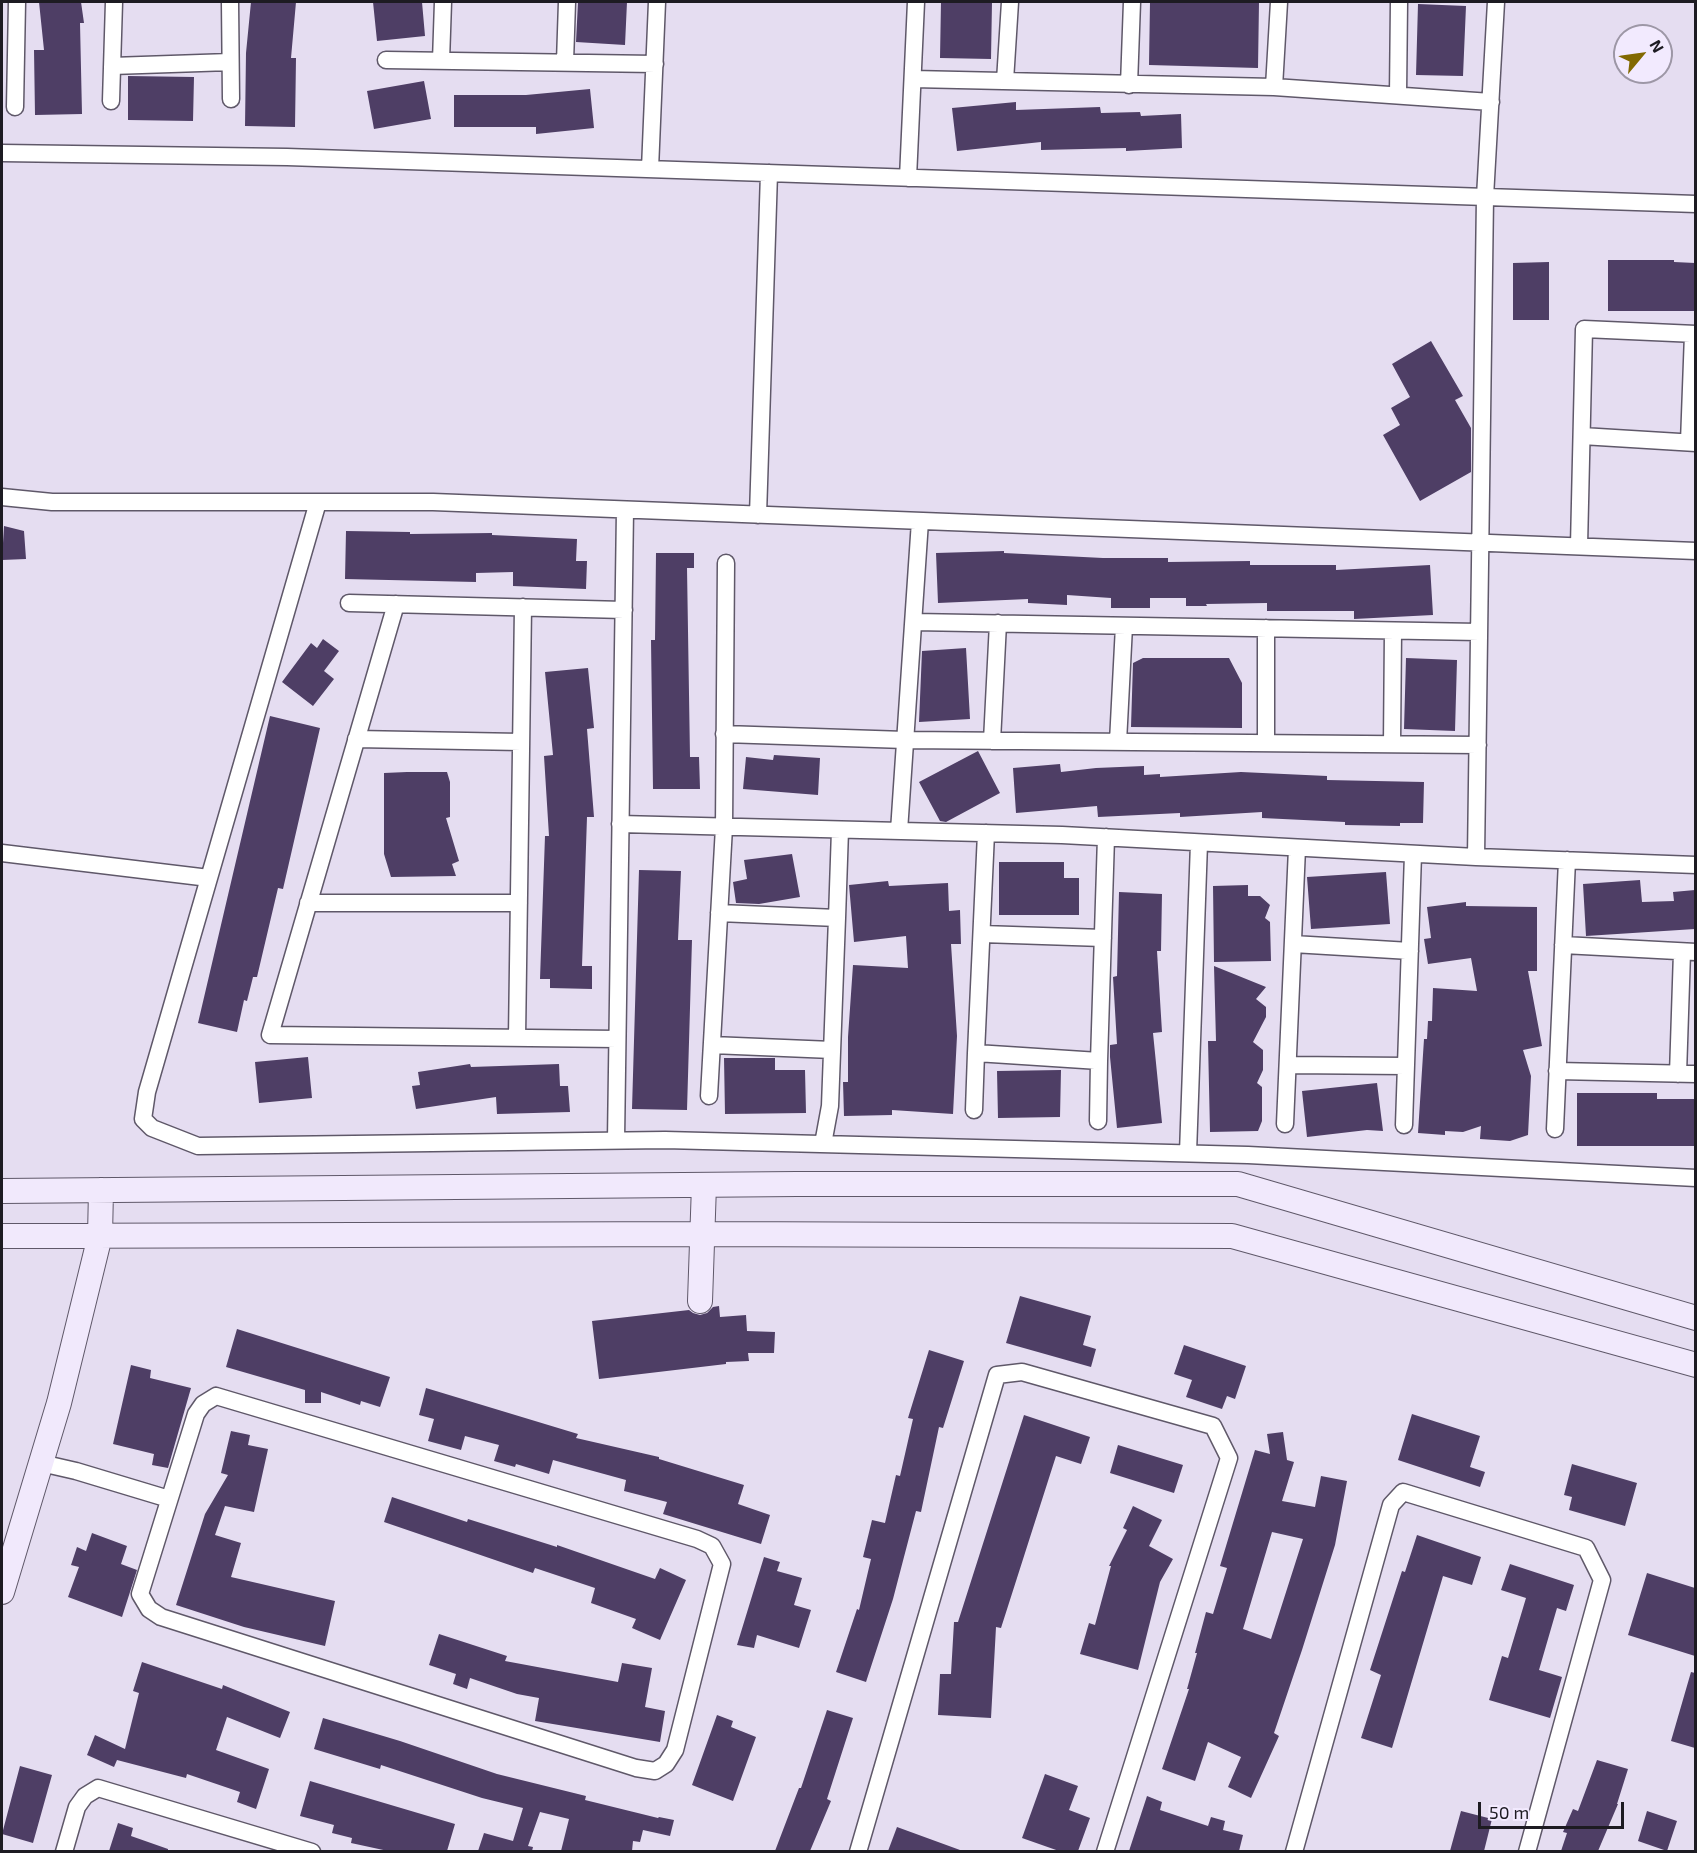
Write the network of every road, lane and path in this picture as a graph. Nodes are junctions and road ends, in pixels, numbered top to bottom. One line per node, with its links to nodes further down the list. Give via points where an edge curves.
1 (17, 2): 13 (street)
2 (114, 2): 19 (street)
3 (230, 2): 16 (street)
4 (443, 2): 15 (street)
5 (567, 2): 17 (street)
6 (657, 2): 18 (street)
7 (916, 2): 20 (street)
8 (1010, 2): 21 (street)
9 (1132, 2): 22 (street)
10 (1279, 2): 23 (street)
11 (1399, 2): 24 (street)
12 (1496, 2): 27 (street)
13 (8, 48): 28 (street)
14 (386, 60): 15 (street)
15 (441, 61): 17 (street)
16 (230, 62): 19 (street); 25 (street)
17 (565, 62): 18 (street)
18 (655, 64): 30 (street)
19 (112, 66): 26 (street)
20 (913, 79): 21 (street); 32 (street)
21 (1005, 81): 22 (street)
22 (1129, 85): 23 (street)
23 (1274, 87): 24 (street)
24 (1398, 95): 27 (street)
25 (231, 99)
26 (111, 101)
27 (1491, 102): 33 (street)
28 (15, 107)
29 (2, 153): 30 (street, via 287,157)
30 (650, 169): 31 (street)
31 (769, 173): 32 (street); 41 (street)
32 (908, 178): 33 (street)
33 (1485, 197): 34 (street); 43 (street)
34 (1695, 204)
35 (1694, 334): 36 (street, via 1584,329); 37 (street)
36 (1582, 436): 37 (street); 44 (street)
37 (1692, 443)
38 (2, 497): 39 (street, via 52,502)
39 (318, 502): 40 (street); 81 (street)
40 (625, 510): 41 (street); 50 (street)
41 (758, 514): 42 (street)
42 (921, 521): 43 (street); 51 (street)
43 (1480, 542): 44 (street); 56 (street)
44 (1579, 546): 45 (street)
45 (1695, 551)
46 (726, 563): 57 (street)
47 (349, 603): 48 (street)
48 (396, 604): 49 (street); 58 (street)
49 (523, 607): 50 (street); 61 (street)
50 (624, 610): 66 (street)
51 (914, 622): 52 (street); 59 (street)
52 (998, 623): 53 (street); 60 (street)
53 (1124, 626): 54 (street); 62 (street)
54 (1266, 628): 55 (street); 63 (street)
55 (1393, 631): 56 (street); 64 (street)
56 (1479, 632): 65 (street)
57 (724, 734): 59 (street); 67 (street)
58 (356, 739): 61 (street); 82 (street)
59 (906, 740): 60 (street); 70 (street)
60 (992, 741): 62 (street)
61 (521, 742): 83 (street)
62 (1118, 742): 63 (street)
63 (1266, 743): 64 (street)
64 (1392, 744): 65 (street)
65 (1478, 745): 77 (street)
66 (620, 824): 67 (street); 93 (street)
67 (723, 827): 68 (street); 84 (street)
68 (820, 829): 69 (street); 79 (street)
69 (840, 830): 70 (street); 79 (street)
70 (899, 831): 71 (street)
71 (986, 833): 72 (street); 86 (street)
72 (1106, 837): 73 (street); 87 (street)
73 (1199, 843): 74 (street); 111 (street)
74 (1297, 848): 76 (street); 88 (street)
75 (2, 853): 81 (street)
76 (1413, 854): 77 (street); 90 (street)
77 (1476, 857): 78 (street)
78 (1567, 860): 80 (street); 89 (street)
79 (839, 863): 85 (street)
80 (1695, 865)
81 (209, 878): 109 (street, via 147,1092 143,1119 152,1128 198,1146)
82 (308, 903): 83 (street); 92 (street, via 270,1035)
83 (519, 903): 92 (street)
84 (719, 913): 85 (street); 94 (street)
85 (837, 918): 95 (street)
86 (981, 934): 87 (street); 96 (street)
87 (1103, 938): 97 (street)
88 (1293, 944): 90 (street); 98 (street)
89 (1563, 945): 91 (street); 100 (street)
90 (1410, 951): 99 (street)
91 (1689, 952): 101 (street)
92 (517, 1038): 93 (street)
93 (617, 1039): 109 (street)
94 (712, 1045): 95 (street); 103 (street)
95 (832, 1050): 110 (street, via 830,1106)
96 (976, 1053): 97 (street); 104 (street)
97 (1099, 1061): 105 (street)
98 (1288, 1065): 99 (street); 106 (street)
99 (1406, 1066): 107 (street)
100 (1557, 1071): 101 (street); 108 (street)
101 (1678, 1074): 102 (street)
102 (1695, 1074)
103 (709, 1096)
104 (974, 1110)
105 (1098, 1121)
106 (1285, 1124)
107 (1404, 1125)
108 (1555, 1128)
109 (616, 1140): 110 (street)
110 (823, 1144): 111 (street)
111 (1188, 1154): 112 (street)
112 (1695, 1178)
113 (704, 1185): 114 (street); 116 (street); 120 (street, via 1238,1184)
114 (101, 1190): 115 (street); 118 (street)
115 (2, 1191)
116 (703, 1234): 118 (street); 119 (street); 121 (street, via 1232,1236)
117 (2, 1236): 118 (street)
118 (100, 1236): 122 (street, via 59,1403)
119 (700, 1302)
120 (1695, 1318)
121 (1695, 1365)
122 (40, 1463): 123 (street); 124 (street)
123 (169, 1499): 123 (street, via 196,1414 216,1396 705,1542 722,1563 675,1750 666,1764 655,1771 636,1768 161,1617 148,1609 140,1594)
124 (2, 1592)
125 (64, 1851): 126 (street, via 77,1807 98,1788)
126 (312, 1851)
127 (858, 1851): 128 (street, via 997,1375 1022,1372 1213,1426 1229,1458)
128 (1105, 1851)
129 (1294, 1851): 130 (street, via 1391,1505 1403,1492 1586,1548 1602,1580)
130 (1527, 1851)

